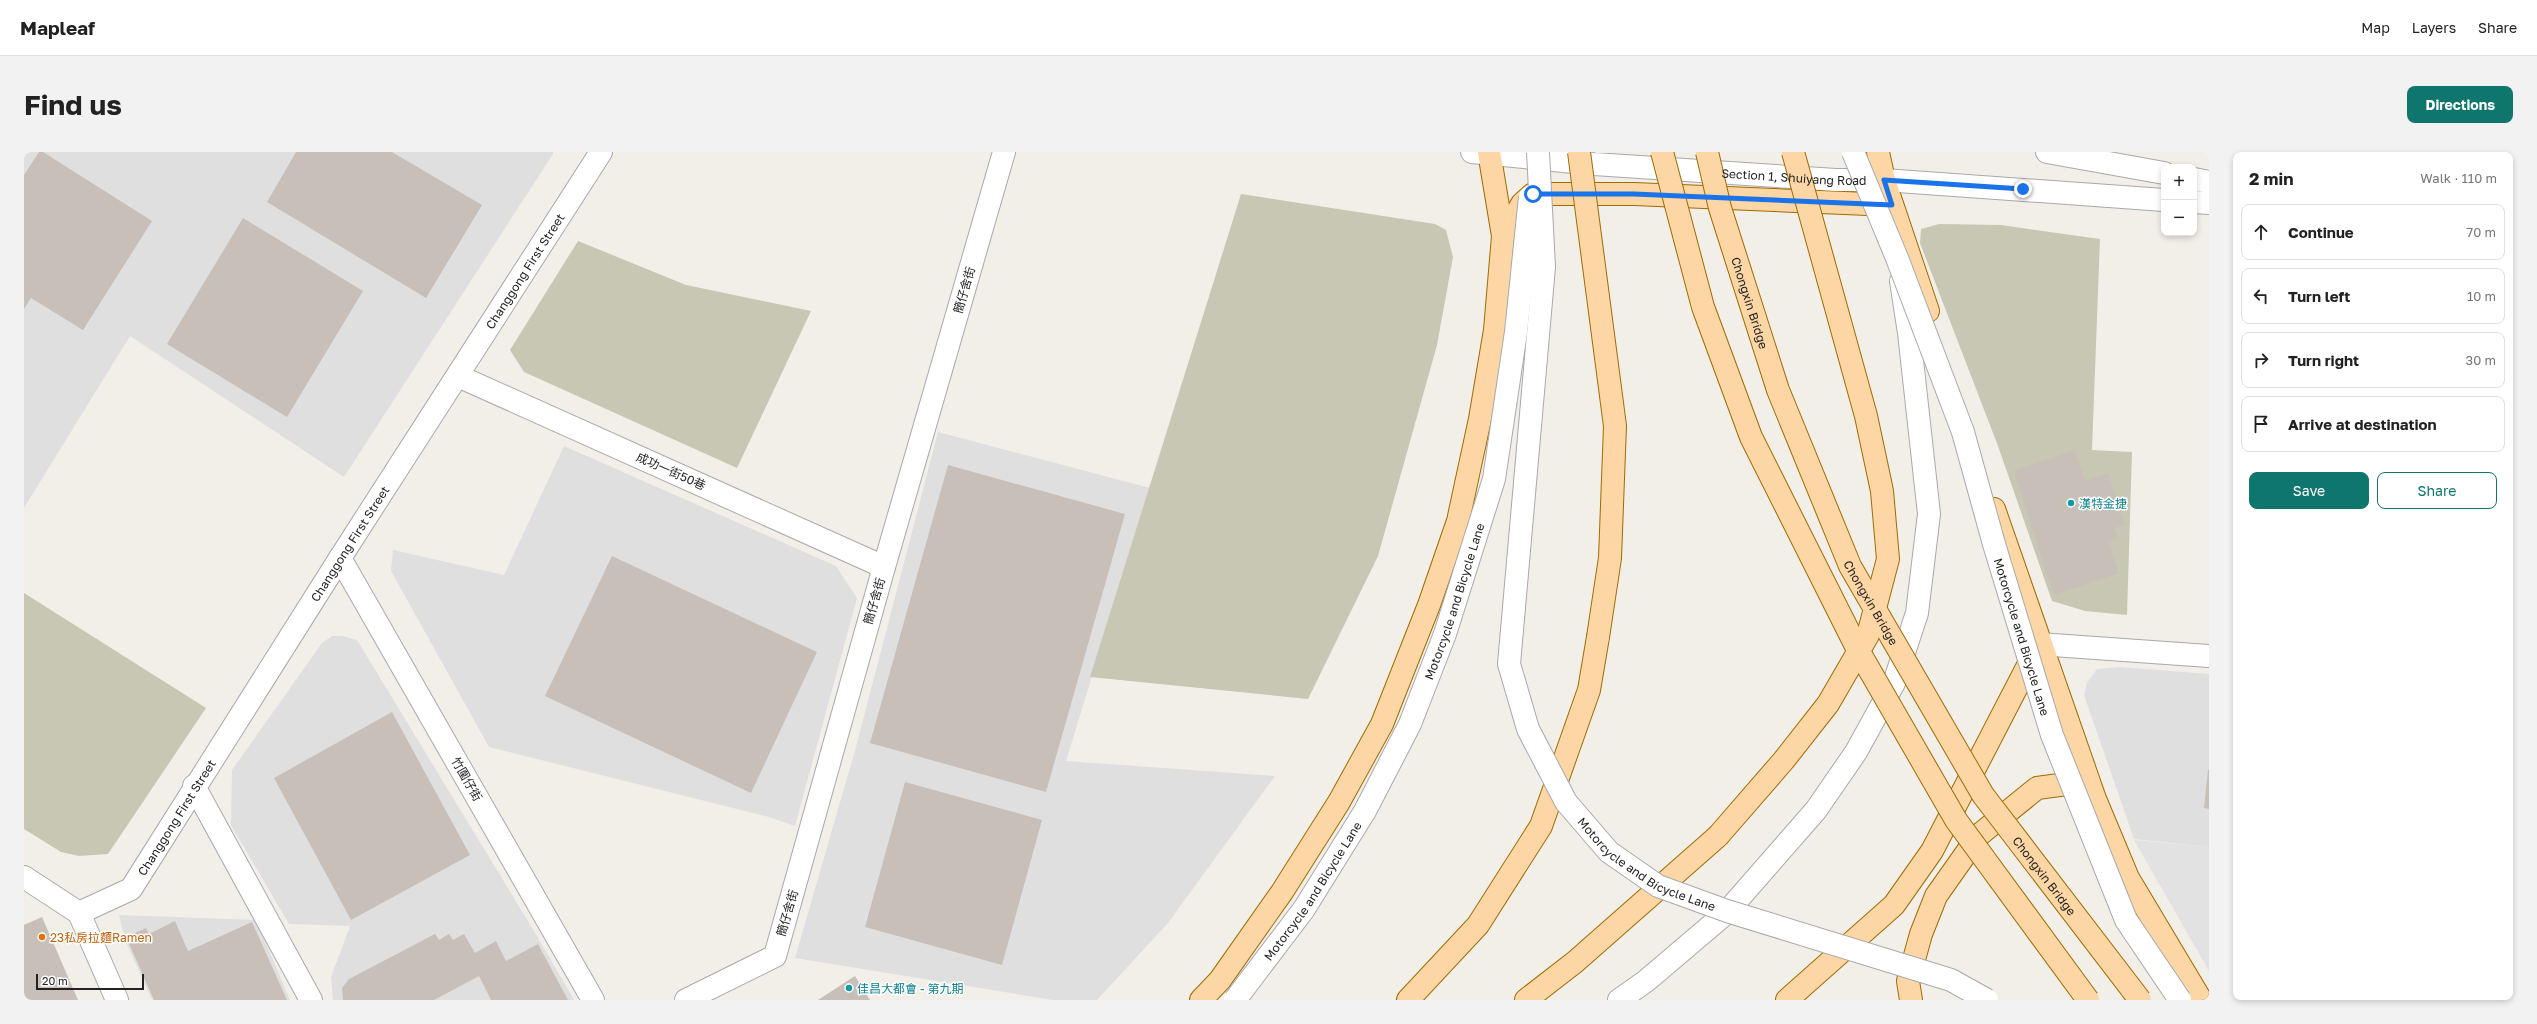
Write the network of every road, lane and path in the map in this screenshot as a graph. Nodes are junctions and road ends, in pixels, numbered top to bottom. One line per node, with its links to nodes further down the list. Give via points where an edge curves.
1 (601, 152): 23 (street, Changgong First Street)
2 (1004, 152): 25 (street, 簡仔舍街)
3 (1534, 152): 37 (street, Motorcycle and Bicycle Lane, bridge, via 1516,332 1494,479 1445,634 1410,724 1365,811 1304,909)
4 (1538, 152): 43 (street, Motorcycle and Bicycle Lane, bridge, via 1544,267 1509,664 1528,729 1566,802 1609,852 1658,886 1727,911 1951,980)
5 (1579, 152): 38 (main road, bridge, via 1615,426 1610,558 1589,690 1541,826 1478,925)
6 (1662, 152): 44 (main road, bridge, via 1703,307 1752,437 1858,650 1956,820)
7 (1707, 152): 45 (main road, Chongxin Bridge, bridge, via 1720,208 1778,390 1850,566 1983,795)
8 (1793, 152): 39 (main road, bridge, via 1866,416 1882,491 1888,559 1868,635 1828,704 1784,760 1718,836 1575,962)
9 (1852, 152): 22 (street, Motorcycle and Bicycle Lane, bridge)
10 (1878, 152): 14 (main road)
11 (2047, 152): 13 (street)
12 (1483, 153): 14 (street, Section 1, Shuiyang Road, via 1828,180); 21 (main road)
13 (2161, 172)
14 (1884, 180): 17 (street, Section 1, Shuiyang Road); 20 (main road)
15 (2197, 180): 16 (street)
16 (2209, 182)
17 (2161, 200)
18 (2197, 202): 19 (street)
19 (2209, 203)
20 (1892, 205): 21 (main road, via 1634,194 1533,194 1522,204); 26 (main road)
21 (1503, 236): 36 (main road, via 1493,338 1480,419 1458,521 1412,650 1382,724 1339,802 1282,892 1220,980)
22 (1897, 258): 40 (street, Motorcycle and Bicycle Lane, bridge, via 1909,333 1929,514 1917,613 1894,683 1856,752 1816,810 1726,913 1646,981); 46 (street, Motorcycle and Bicycle Lane, bridge, via 1963,432 2052,735 2126,920)
23 (458, 376): 24 (street, Changgong First Street); 25 (street, 成功一街50巷)
24 (340, 558): 28 (street, Changgong First Street); 34 (street, 竹圍仔街)
25 (884, 566): 35 (street, 簡仔舍街, via 775,956)
26 (2039, 644): 27 (street); 29 (main road); 41 (main road, via 1932,851 1894,905)
27 (2209, 656)
28 (194, 786): 31 (street, Changgong First Street, via 131,889); 32 (street)
29 (2095, 799): 42 (main road, via 2067,784 2037,788 1979,835 1936,896 1921,934 1908,981); 47 (main road, via 2128,878)
30 (24, 877): 31 (street)
31 (79, 913): 33 (street)
32 (309, 999)
33 (117, 1000)
34 (593, 1000)
35 (686, 1000)
36 (1201, 1000)
37 (1235, 1000)
38 (1408, 1000)
39 (1526, 1000)
40 (1619, 1000)
41 (1787, 1000)
42 (1911, 1000)
43 (1987, 1000)
44 (2088, 1000)
45 (2140, 1000)
46 (2180, 1000)
47 (2201, 1000)

